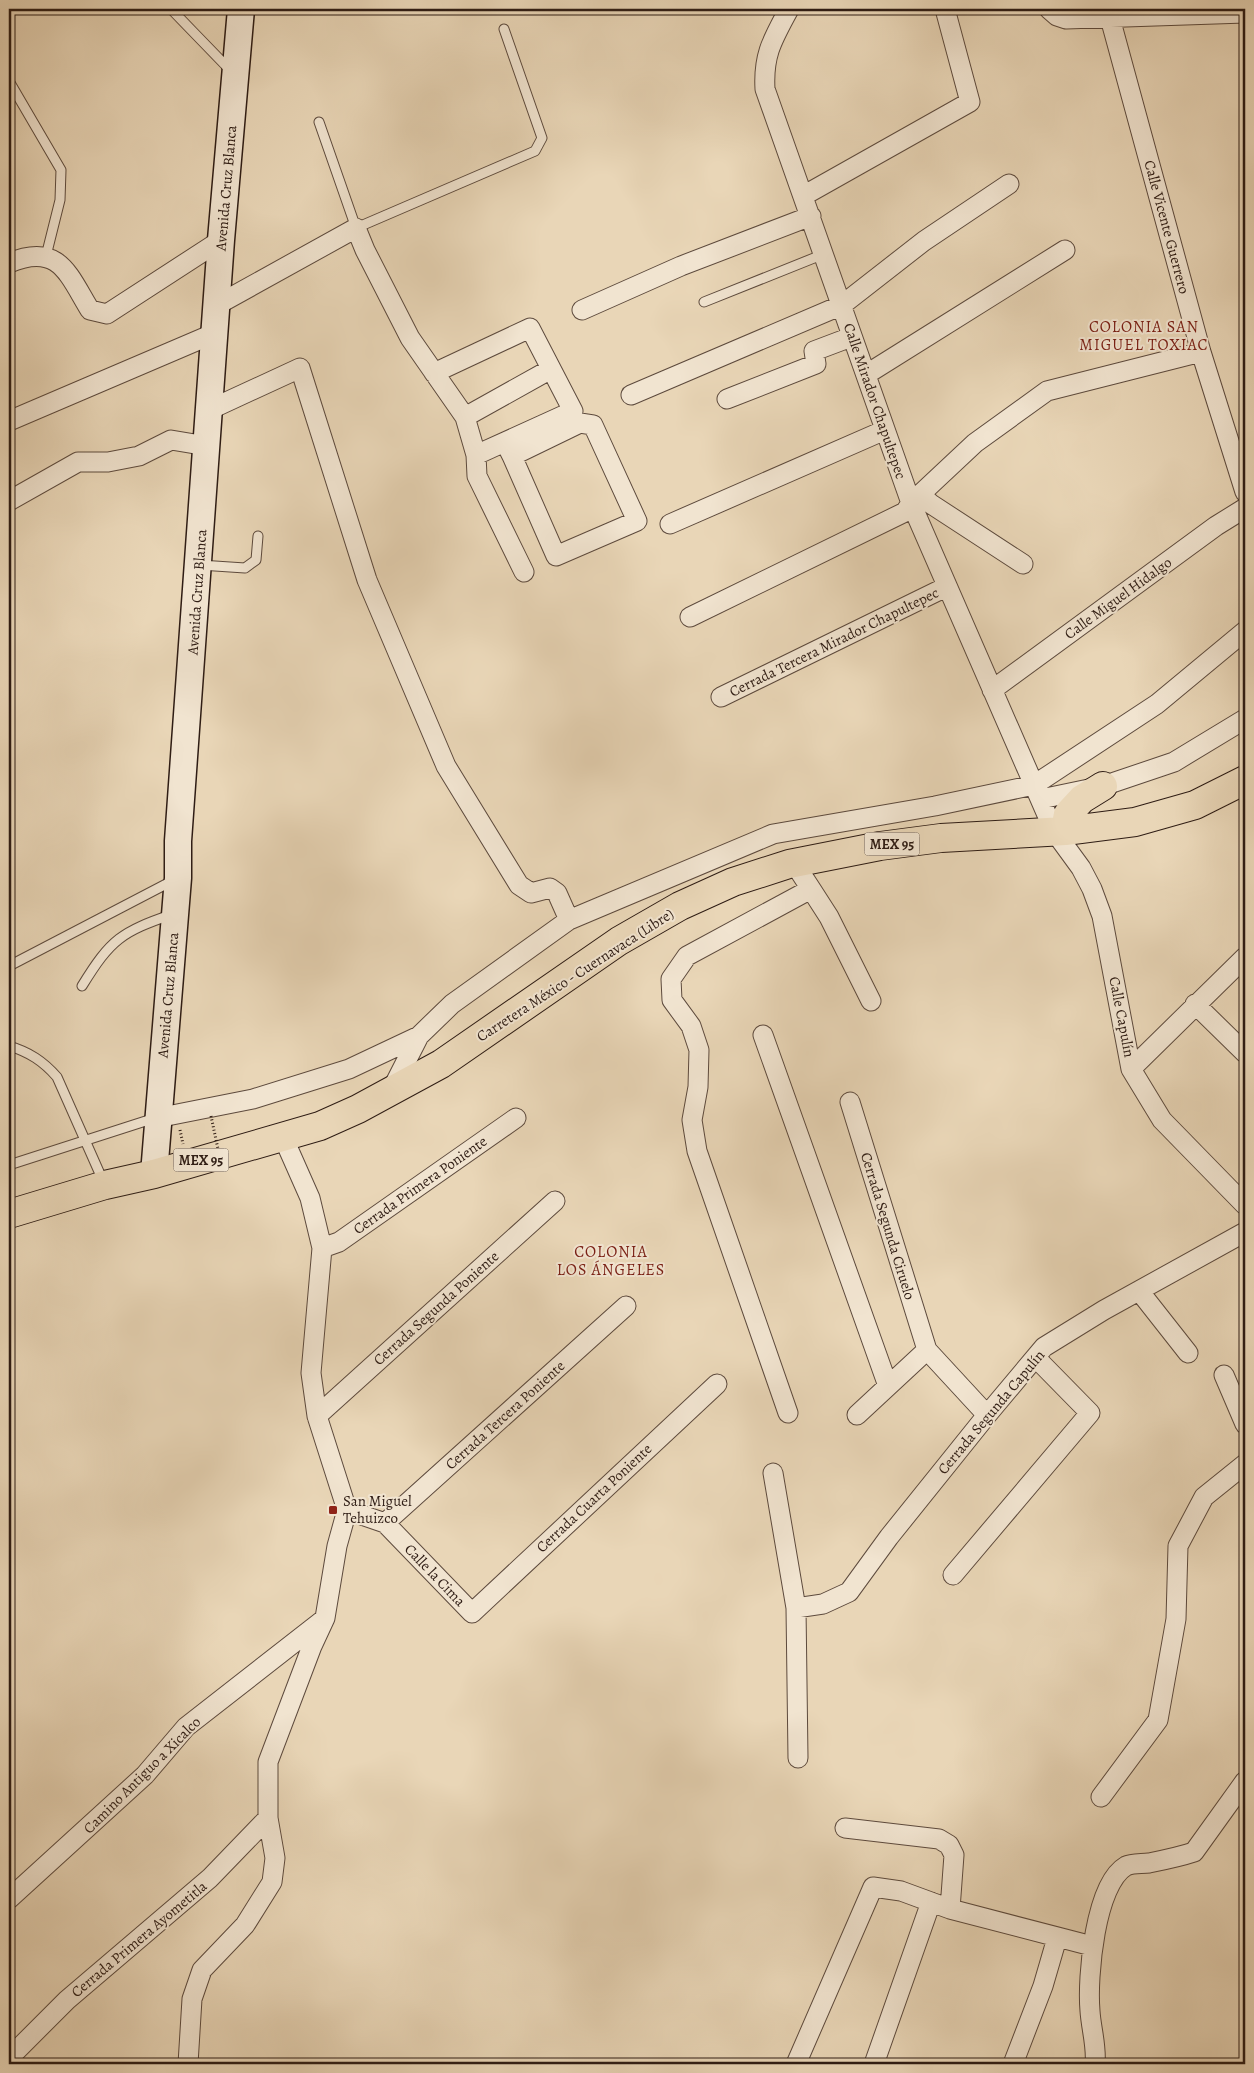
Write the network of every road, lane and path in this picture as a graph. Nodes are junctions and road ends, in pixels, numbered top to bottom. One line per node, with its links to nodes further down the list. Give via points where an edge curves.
1 (171, 9): 9 (lane)
2 (241, 9): 9 (main road, Avenida Cruz Blanca)
3 (789, 9): 13 (street, Calle Mirador Chapultepec, via 770,46 764,68 765,89)
4 (945, 9): 13 (street, via 970,102)
5 (1049, 9): 7 (street, via 1066,19)
6 (1245, 12): 7 (street)
7 (1102, 14): 27 (street, Calle Vicente Guerrero)
8 (504, 29): 15 (lane, via 542,138 535,151)
9 (236, 77): 16 (main road, Avenida Cruz Blanca)
10 (9, 81): 19 (lane, via 61,170 60,200)
11 (319, 122): 15 (lane)
12 (1009, 184): 23 (street, via 924,241)
13 (803, 196): 14 (street, Calle Mirador Chapultepec)
14 (812, 216): 18 (street, Calle Mirador Chapultepec); 24 (street, via 681,266)
15 (356, 228): 22 (street); 29 (street, via 410,338)
16 (221, 240): 19 (street, via 107,314 90,310 62,266); 22 (main road, Avenida Cruz Blanca)
17 (1065, 250): 30 (street)
18 (824, 254): 21 (lane); 23 (street, Calle Mirador Chapultepec)
19 (46, 256): 20 (street, via 23,257)
20 (9, 263)
21 (704, 302)
22 (217, 305): 25 (main road, Avenida Cruz Blanca)
23 (842, 305): 26 (street, Calle Mirador Chapultepec); 31 (street)
24 (582, 310)
25 (216, 333): 33 (main road, Avenida Cruz Blanca); 35 (street)
26 (851, 337): 30 (street, Calle Mirador Chapultepec); 32 (street, via 814,351 816,364)
27 (1201, 352): 40 (street, Calle Vicente Guerrero); 41 (street, via 1047,391 975,443)
28 (551, 369): 29 (street, via 530,328); 34 (street); 38 (street, via 573,411)
29 (434, 373): 34 (street)
30 (867, 374): 36 (street, Calle Mirador Chapultepec)
31 (631, 396)
32 (727, 399)
33 (209, 410): 37 (main road, Avenida Cruz Blanca); 63 (street, via 300,368 367,580 446,766 519,885 531,893 550,888 557,892)
34 (465, 417): 39 (street)
35 (9, 421)
36 (884, 430): 41 (street, Calle Mirador Chapultepec); 44 (street)
37 (207, 446): 42 (street, via 171,440 139,456 108,462 78,462); 47 (main road, Avenida Cruz Blanca)
38 (509, 449): 38 (street, via 556,556 637,521 593,425 580,423); 39 (street)
39 (476, 455): 48 (street, via 477,476)
40 (1245, 492)
41 (916, 498): 46 (street, via 931,504); 49 (street, Calle Mirador Chapultepec); 50 (street, via 905,512)
42 (9, 501)
43 (1245, 508): 52 (street, Calle Miguel Hidalgo)
44 (670, 524)
45 (258, 536): 47 (lane, via 256,560 245,568)
46 (1023, 564)
47 (198, 565): 60 (main road, Avenida Cruz Blanca)
48 (524, 572)
49 (946, 586): 52 (street, Calle Mirador Chapultepec); 53 (street, Cerrada Tercera Mirador Chapultepec)
50 (690, 617)
51 (1245, 630): 57 (street, via 1156,704)
52 (992, 690): 57 (street, Calle Mirador Chapultepec)
53 (721, 697)
54 (1245, 719): 56 (street, via 1174,762)
55 (1245, 780): 58 (main road, Carretera México - Cuernavaca (Libre) / MEX 95, via 1195,804 1158,816)
56 (1103, 786): 57 (street); 58 (main road, via 1068,814)
57 (1038, 792): 58 (street, Calle Capulín); 63 (street, via 773,834)
58 (1060, 831): 59 (main road, Carretera México - Cuernavaca (Libre) / MEX 95, via 942,838 880,846); 73 (street, Calle Capulín, via 1092,889 1102,916)
59 (789, 864): 61 (street, via 798,869); 74 (main road, Carretera México - Cuernavaca (Libre) / MEX 95, via 733,882 680,906 560,980 441,1064)
60 (178, 878): 62 (main road, Avenida Cruz Blanca); 65 (lane)
61 (812, 889): 67 (street); 98 (street, via 687,956 671,979 672,1000 691,1026 699,1050 698,1087 692,1120 697,1151)
62 (175, 914): 66 (lane, via 134,928 114,942); 77 (main road, Avenida Cruz Blanca)
63 (569, 920): 70 (street, via 452,1004)
64 (1245, 957): 68 (street)
65 (9, 966)
66 (82, 986)
67 (871, 1001)
68 (1195, 1004): 72 (street); 73 (street)
69 (763, 1035): 97 (street)
70 (419, 1036): 74 (street); 77 (street, via 349,1069 253,1099)
71 (9, 1046): 80 (lane, via 28,1052 57,1077)
72 (1245, 1053)
73 (1132, 1069): 86 (street, Calle Capulín, via 1162,1120)
74 (389, 1094): 79 (main road, Carretera México - Cuernavaca (Libre) / MEX 95, via 320,1126)
75 (850, 1102): 92 (street, Cerrada Segunda Ciruelo)
76 (211, 1116): 82 (path, bridge)
77 (157, 1118): 80 (lane); 83 (main road, Avenida Cruz Blanca)
78 (516, 1118): 89 (street, Cerrada Primera Poniente, via 339,1242)
79 (283, 1137): 83 (main road, Carretera México - Cuernavaca (Libre) / MEX 95); 89 (street, via 310,1198)
80 (87, 1142): 81 (lane); 84 (lane)
81 (9, 1165)
82 (222, 1168)
83 (154, 1174): 84 (main road, Carretera México - Cuernavaca (Libre) / MEX 95)
84 (105, 1185): 87 (main road, Carretera México - Cuernavaca (Libre) / MEX 95)
85 (555, 1201): 101 (street, Cerrada Segunda Poniente)
86 (1245, 1205)
87 (9, 1214)
88 (1245, 1232): 90 (street, Cerrada Segunda Capulín)
89 (322, 1248): 101 (street, via 311,1373)
90 (1140, 1292): 93 (street); 94 (street, Cerrada Segunda Capulín, via 1044,1347)
91 (626, 1306): 106 (street, Cerrada Tercera Poniente)
92 (927, 1350): 97 (street); 99 (street)
93 (1188, 1353)
94 (1036, 1358): 99 (street, Cerrada Segunda Capulín); 107 (street, via 1090,1413)
95 (1224, 1375): 102 (street)
96 (717, 1384): 109 (street, Cerrada Cuarta Poniente)
97 (888, 1386): 100 (street)
98 (788, 1413)
99 (987, 1414): 108 (street, Cerrada Segunda Capulín, via 848,1592 823,1604)
100 (856, 1415)
101 (318, 1416): 105 (street)
102 (1245, 1424)
103 (1245, 1464): 113 (street, via 1204,1497 1178,1546 1176,1620 1158,1720)
104 (773, 1473): 108 (street)
105 (347, 1510): 106 (street, Calle la Cima); 110 (street, via 337,1546)
106 (385, 1524): 109 (street, Calle la Cima)
107 (953, 1575)
108 (796, 1608): 111 (street)
109 (472, 1613)
110 (325, 1618): 114 (street, via 268,1762); 116 (street, Camino Antiguo a Xicalco, via 186,1727 145,1775)
111 (798, 1758)
112 (1245, 1781): 120 (street, via 1194,1852 1128,1865 1115,1876)
113 (1101, 1798)
114 (268, 1818): 121 (street, Cerrada Primera Ayometitla, via 210,1878 67,2000); 122 (street, via 274,1858 272,1882 245,1925 202,1970 192,1998)
115 (845, 1828): 118 (street, via 939,1839 949,1845 954,1855)
116 (9, 1899)
117 (931, 1902): 118 (street); 123 (street, via 901,1891 873,1887); 124 (street)
118 (950, 1909): 119 (street)
119 (1057, 1938): 120 (street); 125 (street, via 1043,1986)
120 (1092, 1946): 126 (street, via 1089,1971)
121 (9, 2058)
122 (186, 2063)
123 (796, 2064)
124 (874, 2064)
125 (1013, 2064)
126 (1095, 2064)

